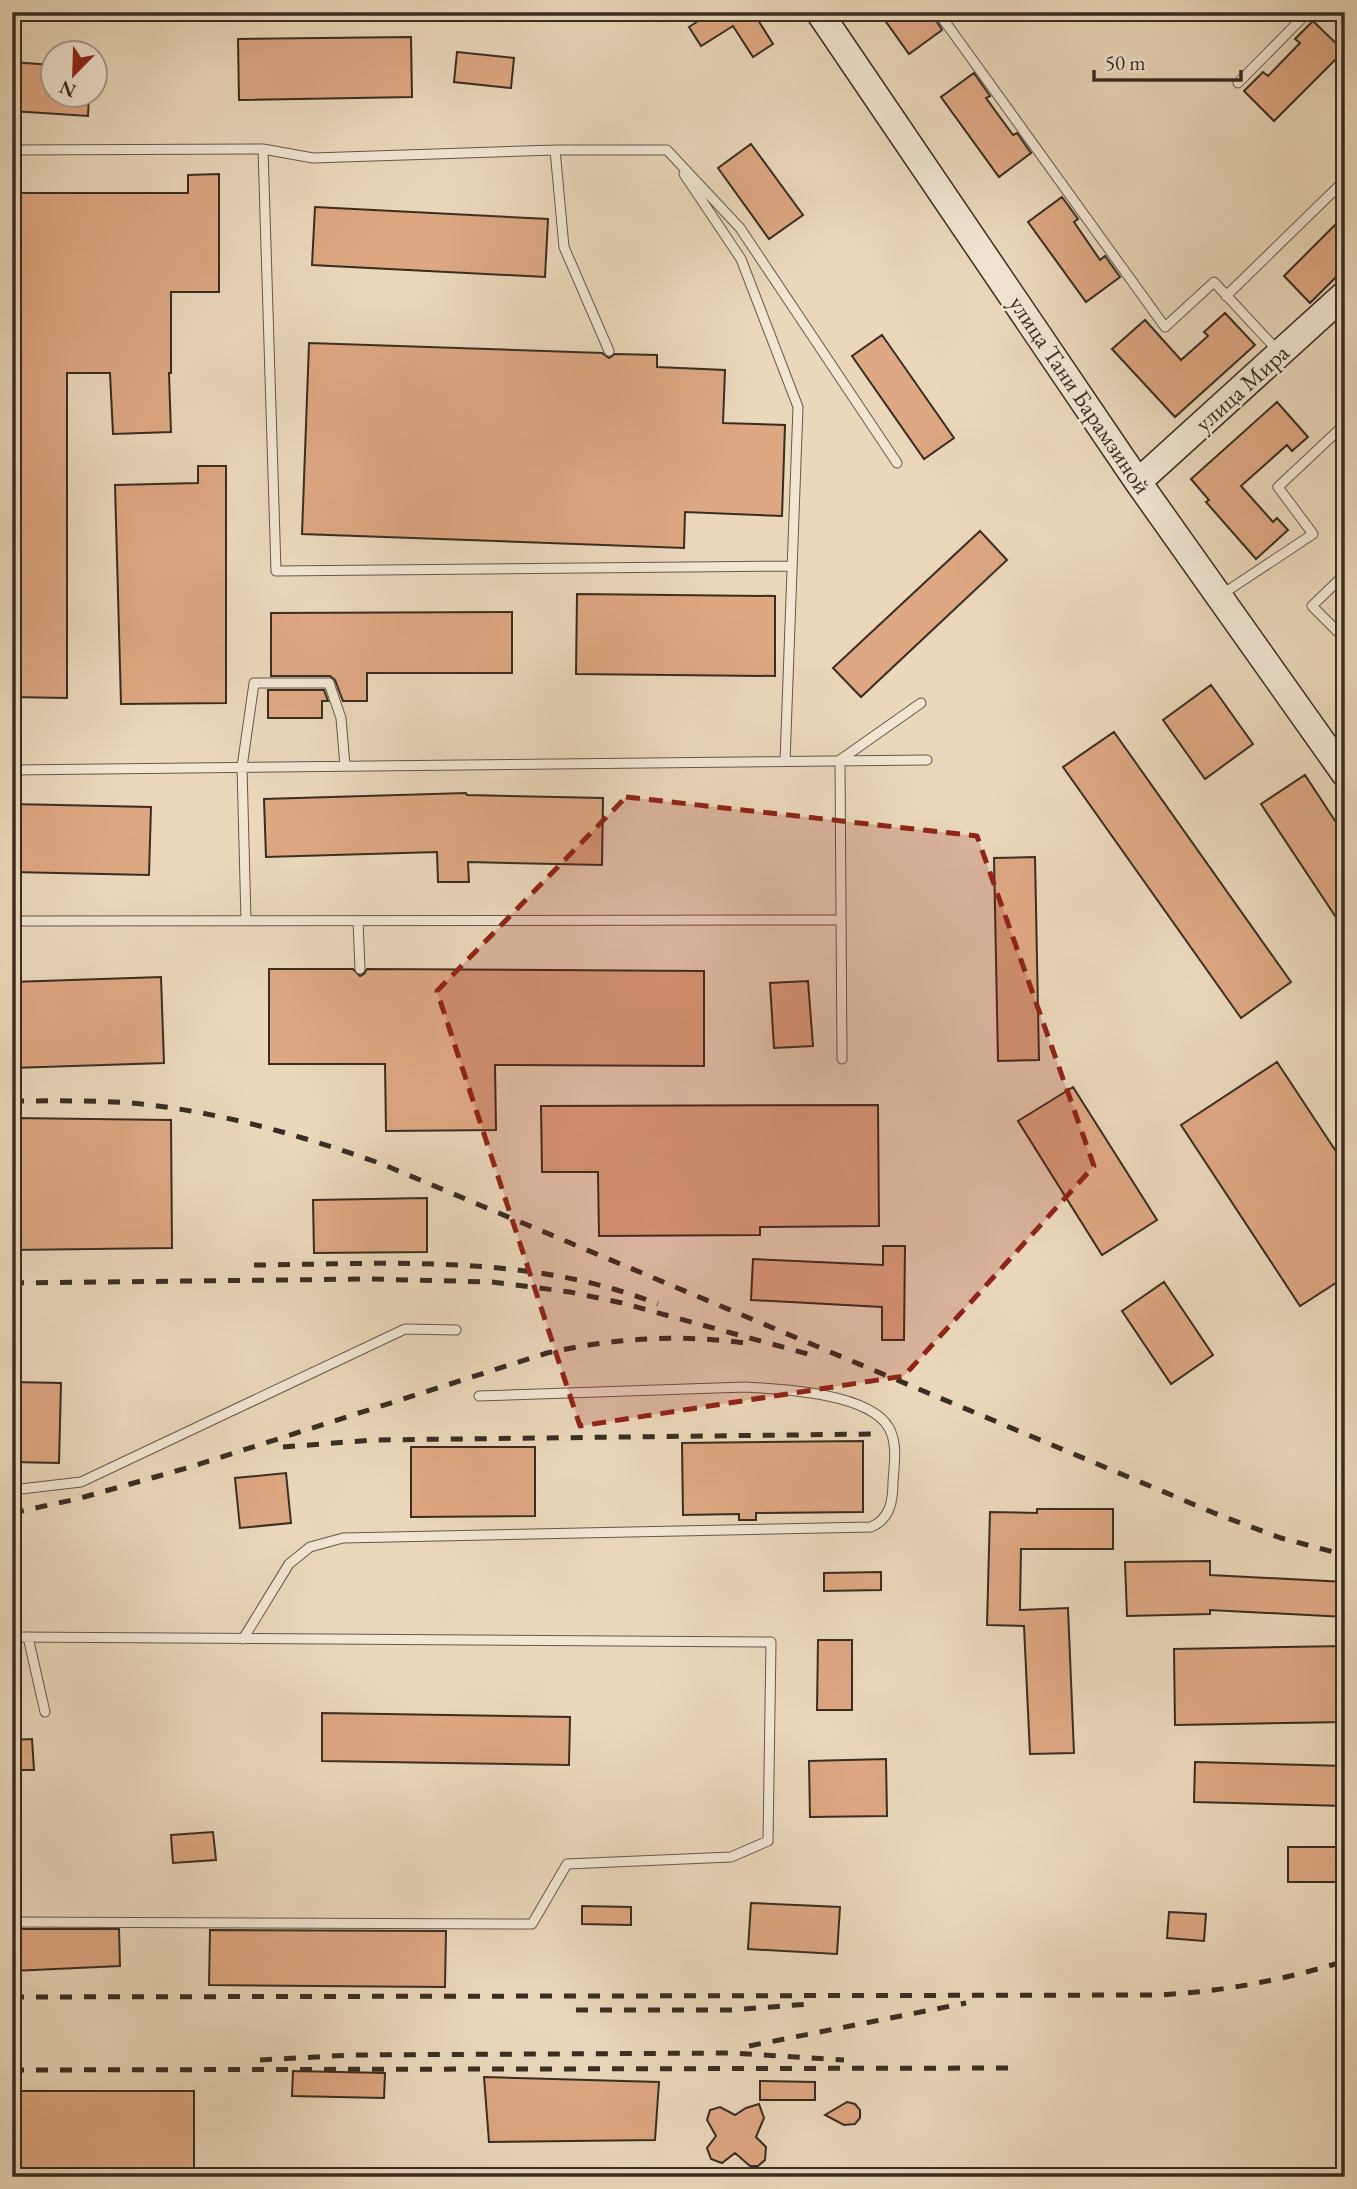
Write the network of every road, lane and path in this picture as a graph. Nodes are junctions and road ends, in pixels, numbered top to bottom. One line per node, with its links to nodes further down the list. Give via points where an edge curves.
1 (819, 12): 16 (street, улица Тани Барамзиной)
2 (938, 12): 11 (lane, via 1165,327 1214,282)
3 (1308, 12): 4 (lane)
4 (1238, 83)
5 (263, 149): 6 (lane); 7 (lane, via 313,158); 17 (lane, via 276,571)
6 (12, 150)
7 (555, 150): 8 (lane); 12 (lane, via 564,247)
8 (667, 150): 15 (lane, via 740,228); 17 (lane, via 741,259 798,407)
9 (1345, 180): 11 (lane)
10 (1345, 294): 13 (street, улица Мира)
11 (1226, 296): 13 (lane)
12 (609, 351)
13 (1279, 353): 16 (street, улица Мира)
14 (1345, 424): 19 (lane, via 1278,487 1313,534)
15 (897, 463)
16 (1138, 482): 19 (street, улица Тани Барамзиной)
17 (792, 566): 24 (lane)
18 (1345, 574): 20 (lane, via 1312,606)
19 (1220, 596): 28 (street, улица Тани Барамзиной)
20 (1345, 639)
21 (921, 703): 22 (lane)
22 (840, 760): 23 (lane); 24 (lane); 29 (lane)
23 (927, 760)
24 (785, 761): 25 (lane)
25 (345, 766): 26 (lane); 26 (lane, via 341,718 329,683 317,683 254,684)
26 (242, 767): 27 (lane); 31 (lane)
27 (12, 770)
28 (1345, 774)
29 (841, 920): 32 (lane); 34 (lane)
30 (12, 921): 31 (lane)
31 (246, 921): 32 (lane)
32 (358, 921): 33 (lane)
33 (360, 969)
34 (842, 1059)
35 (456, 1330): 37 (lane, via 405,1329 81,1482)
36 (479, 1396): 40 (lane, via 746,1387 835,1398 869,1410 889,1428 895,1450 893,1496 886,1517 872,1527 343,1538 310,1547 294,1559)
37 (12, 1490)
38 (12, 1637): 39 (lane)
39 (28, 1637): 40 (lane); 41 (lane)
40 (243, 1639): 42 (lane, via 771,1642 768,1841 731,1857 567,1864 532,1924)
41 (46, 1712)
42 (12, 1922)

